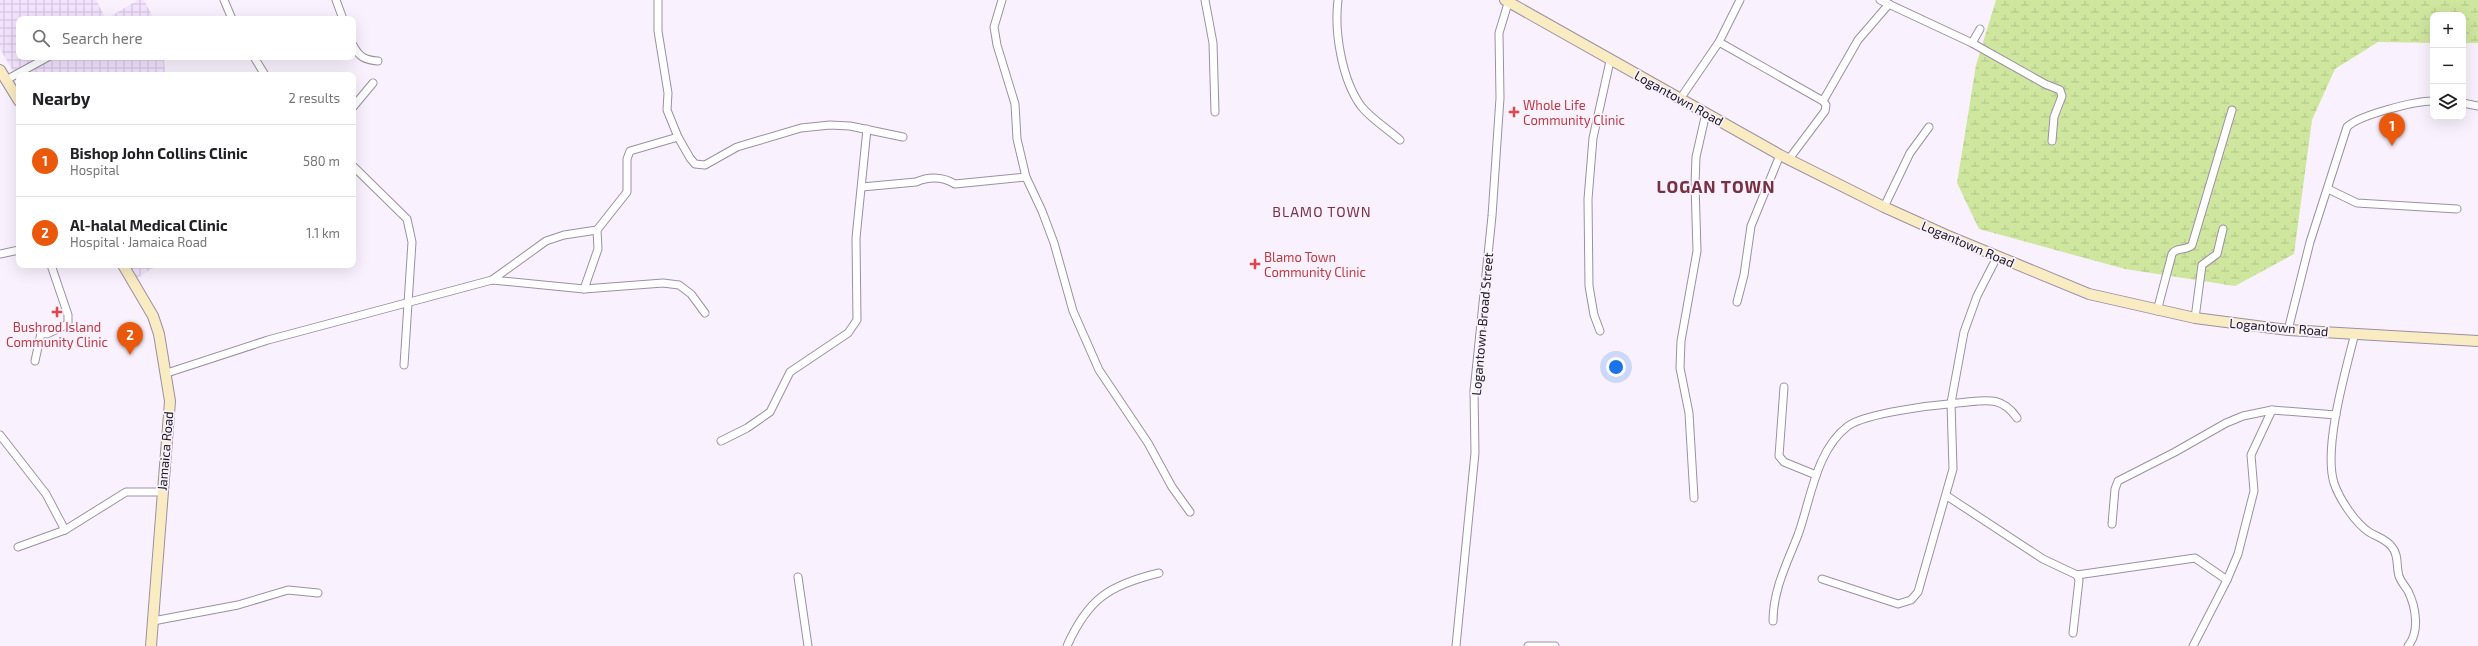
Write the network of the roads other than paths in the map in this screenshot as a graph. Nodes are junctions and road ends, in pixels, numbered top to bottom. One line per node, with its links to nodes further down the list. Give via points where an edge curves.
1 (224, 0): 11 (street)
2 (336, 0): 12 (street)
3 (658, 0): 39 (street, via 658,31 668,93 667,110)
4 (1002, 0): 45 (street, via 994,27 1015,104 1017,139)
5 (1204, 0): 35 (street, via 1213,43)
6 (1338, 0): 41 (street, via 1340,42 1348,84 1362,107)
7 (1740, 0): 14 (street)
8 (1880, 0): 10 (street)
9 (1507, 1): 20 (street, Logantown Road); 98 (street, Logantown Broad Street, via 1499,33 1500,98 1492,216 1474,392 1475,453)
10 (1890, 4): 15 (street); 29 (street, via 1858,40)
11 (231, 16)
12 (342, 16)
13 (1980, 28): 15 (street)
14 (1719, 42): 28 (street); 29 (street)
15 (1972, 44): 42 (street, via 2060,90 2062,96 2054,117)
16 (356, 50): 19 (street, via 367,60)
17 (43, 60): 22 (street)
18 (256, 60): 23 (street)
19 (378, 61)
20 (1610, 61): 28 (street, Logantown Road); 65 (street, via 1593,138 1588,199 1589,286 1594,315)
21 (0, 70): 25 (street)
22 (21, 72)
23 (263, 72)
24 (16, 75): 25 (street)
25 (6, 80): 27 (street)
26 (373, 83): 31 (street)
27 (16, 95)
28 (1680, 99): 36 (street, Logantown Road)
29 (1823, 101): 43 (street, via 1826,105 1825,110)
30 (2430, 101): 47 (street, via 2416,103 2351,123 2344,132)
31 (356, 103)
32 (2466, 104): 33 (street)
33 (2478, 106)
34 (2232, 110): 61 (street, via 2192,245 2188,249 2177,250 2172,254)
35 (1215, 112)
36 (1706, 113): 43 (street, Logantown Road); 81 (street, via 1696,157 1697,251 1681,340 1680,368 1689,413)
37 (1929, 127): 48 (street, via 1910,153)
38 (867, 129): 39 (street, via 830,125 801,128 738,146 705,165 696,164 690,158); 40 (street); 46 (street)
39 (678, 137): 51 (street, via 630,151 627,159 628,192)
40 (903, 137)
41 (1400, 140)
42 (2052, 141)
43 (1785, 157): 48 (street, Logantown Road); 59 (street, via 1751,226 1744,276)
44 (356, 169): 60 (street, via 407,219 412,242)
45 (1026, 177): 46 (street, via 955,184 945,179 924,178 916,182); 82 (street, via 1054,243 1073,311 1099,370)
46 (862, 187): 77 (street, via 856,238 857,320 854,327 790,372 770,412)
47 (2328, 189): 49 (street, via 2357,203); 64 (street, via 2310,242)
48 (1884, 207): 54 (street, Logantown Road)
49 (2457, 209)
50 (2223, 229): 63 (street, via 2217,254 2202,265)
51 (597, 230): 57 (street, via 564,235 546,241); 58 (street, via 598,249)
52 (16, 251): 53 (street)
53 (0, 254)
54 (1998, 257): 61 (street, Logantown Road, via 2089,294); 72 (street, via 1977,296 1966,326)
55 (52, 268): 68 (street, via 68,315 68,324 47,334 41,333)
56 (125, 268): 70 (street, Jamaica Road, via 153,316 163,348)
57 (492, 280): 58 (street); 60 (street)
58 (584, 289): 62 (street, via 663,283 679,285 692,294)
59 (1737, 302)
60 (408, 304): 69 (street); 70 (street, via 268,340)
61 (2157, 311): 63 (street, Logantown Road)
62 (704, 313)
63 (2195, 318): 64 (street, Logantown Road)
64 (2288, 330): 66 (street, Logantown Road)
65 (1600, 331)
66 (2355, 333): 67 (street, Logantown Road); 74 (street)
67 (2478, 341)
68 (35, 361)
69 (404, 365)
70 (167, 373): 79 (street, Jamaica Road, via 170,401)
71 (1784, 387): 78 (street, via 1779,456 1784,462)
72 (1951, 403): 75 (street, via 1995,400 2006,404); 78 (street, via 1874,416 1848,426 1828,450); 80 (street, via 1954,455)
73 (2272, 410): 74 (street); 83 (street, via 2226,423 2175,452 2122,477 2115,488); 90 (street, via 2251,455 2254,479 2252,504 2238,554)
74 (2336, 415): 102 (street, via 2332,462 2334,482 2359,523 2392,547 2397,557 2399,576 2408,592 2414,615 2416,632)
75 (2017, 418)
76 (0, 435): 84 (street, via 46,494)
77 (722, 441)
78 (1816, 475): 93 (street, via 1800,528 1778,585)
79 (162, 492): 84 (street, via 126,492); 92 (street, Jamaica Road)
80 (1947, 496): 87 (street, via 2043,559); 89 (street, via 1922,586 1911,600 1903,604 1892,603)
81 (1694, 498)
82 (1190, 512)
83 (2112, 524)
84 (65, 530): 85 (street)
85 (18, 547)
86 (1159, 573): 97 (street, via 1105,592 1085,611)
87 (2077, 575): 90 (street, via 2196,558); 94 (street, via 2079,580)
88 (798, 577): 96 (street)
89 (1822, 578)
90 (2227, 580): 101 (street)
91 (318, 593): 92 (street, via 288,590 238,605)
92 (152, 621): 95 (street, Jamaica Road)
93 (1773, 621)
94 (2073, 634)
95 (151, 646)
96 (808, 646)
97 (1067, 646)
98 (1456, 646)
99 (1528, 646): 100 (street)
100 (1555, 646)
101 (2193, 646)
102 (2408, 646)

